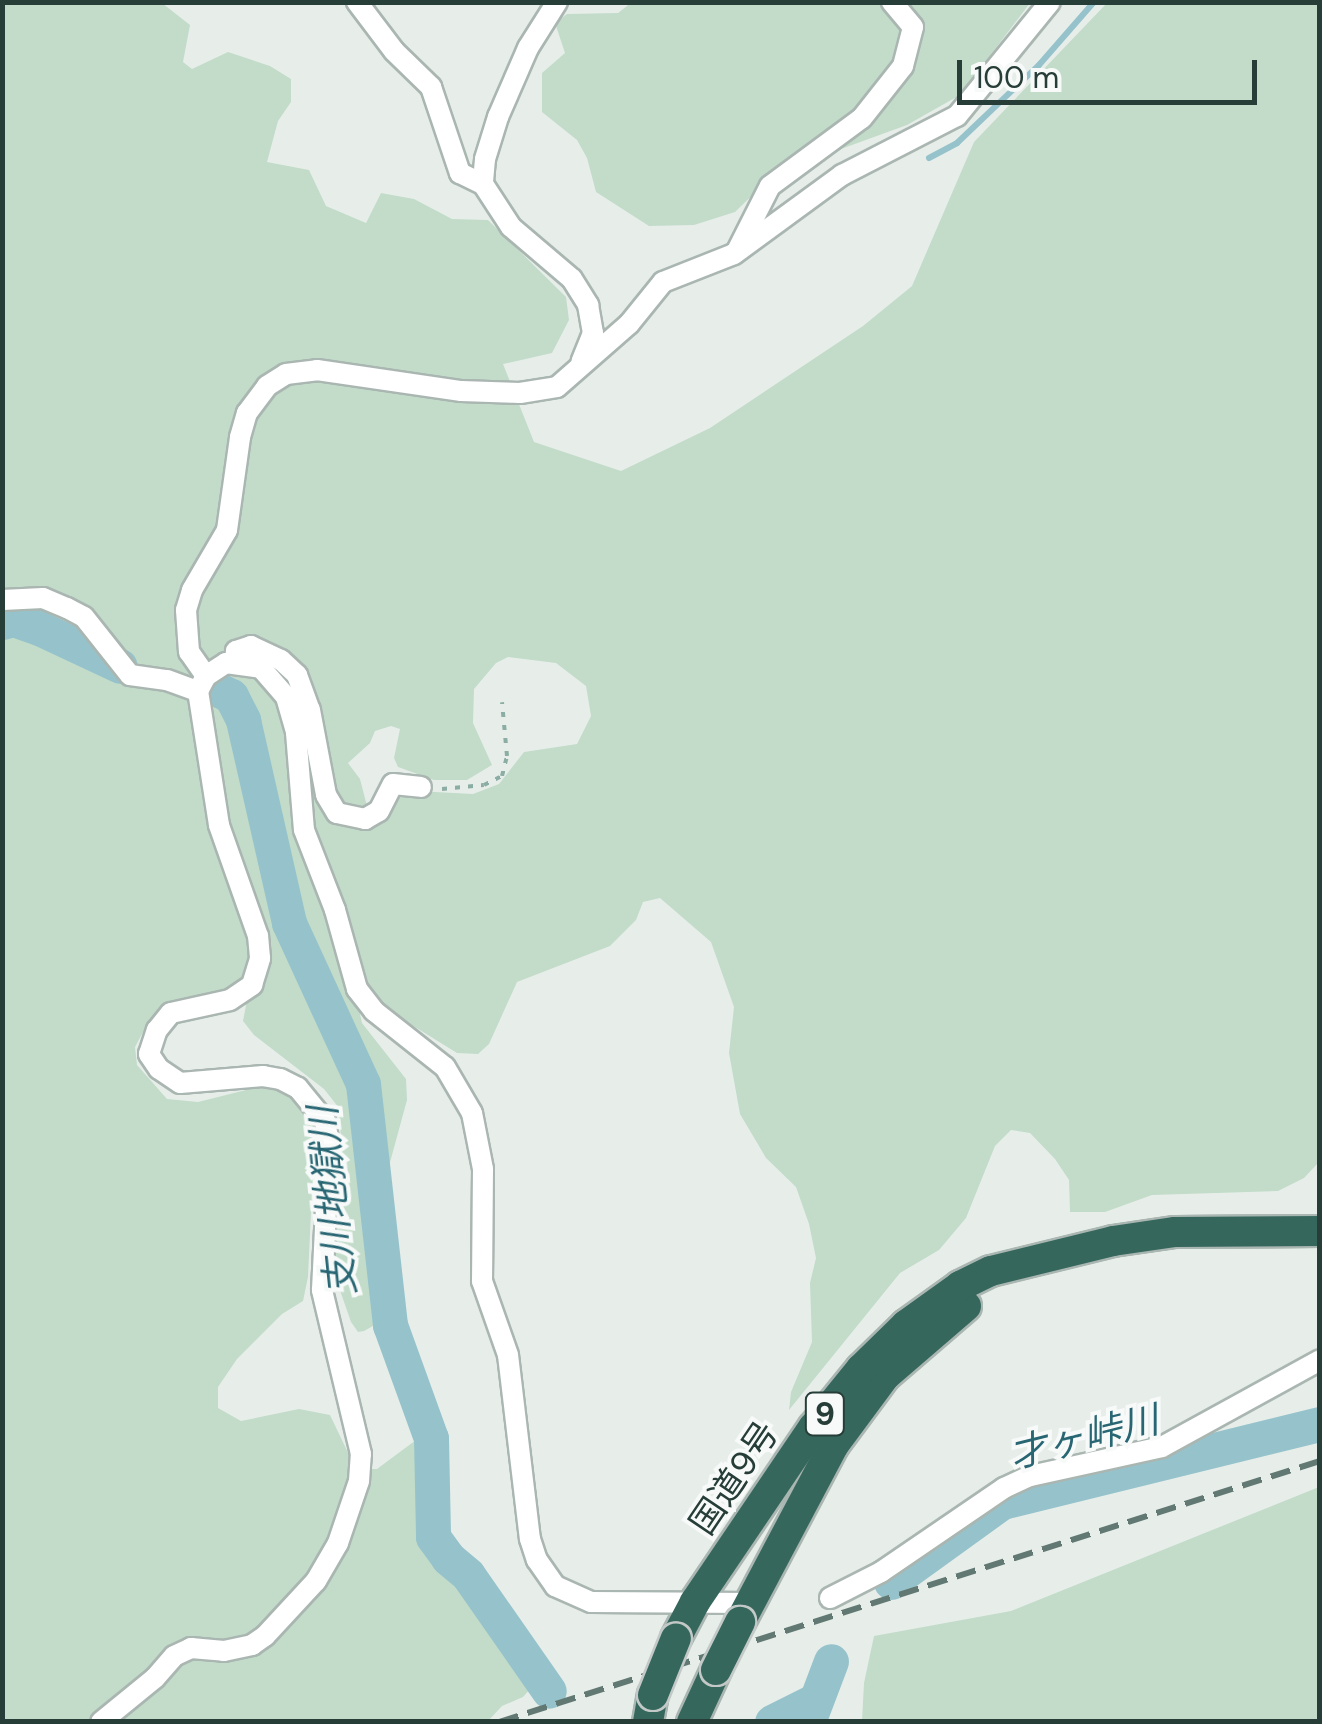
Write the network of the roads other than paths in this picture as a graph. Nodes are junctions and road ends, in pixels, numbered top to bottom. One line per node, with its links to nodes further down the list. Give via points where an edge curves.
1 (357, 2): 5 (street, via 432,87 460,174)
2 (557, 2): 5 (street, via 498,116)
3 (892, 2): 6 (street, via 913,27 903,66 862,118 770,186)
4 (1050, 2): 6 (street, via 957,116 842,175)
5 (483, 184): 7 (street, via 511,227 572,279 588,306 593,333)
6 (736, 253): 7 (street, via 663,282 629,324)
7 (580, 364): 10 (street, via 557,386 520,393 317,370 286,374 266,386 240,437 227,530 186,610 189,652)
8 (2, 600): 10 (street, via 43,598 84,617 130,675)
9 (235, 662): 10 (street); 11 (street, via 236,651 251,646 298,674 326,795 337,813 365,819 379,811 393,784); 16 (street, via 268,673 286,696 304,830 357,988 374,1011 445,1068 472,1113 483,1169 482,1280 508,1355 537,1560 556,1586 591,1602)
10 (202, 684): 19 (street, via 219,826 260,958 252,985 230,1000 172,1013 148,1054 180,1084 280,1079 298,1088 326,1121 322,1290 361,1454 359,1481 324,1568 265,1636 252,1645 192,1648 174,1656)
11 (421, 787)
12 (1320, 1230): 13 (highway, 国道9号 / 9, via 1175,1232)
13 (1037, 1262): 16 (highway, 国道9号 / 9, via 991,1270 960,1286 861,1368); 17 (highway, 国道9号 / 9, via 944,1322 884,1376 832,1446)
14 (1320, 1360): 15 (street, via 1162,1448 1030,1476 1004,1488 881,1572)
15 (830, 1598)
16 (695, 1602): 17 (street); 18 (highway, 国道9号 / 9, bridge)
17 (745, 1612): 20 (highway, 国道9号 / 9, bridge)
18 (650, 1708)
19 (101, 1722)
20 (692, 1722)

